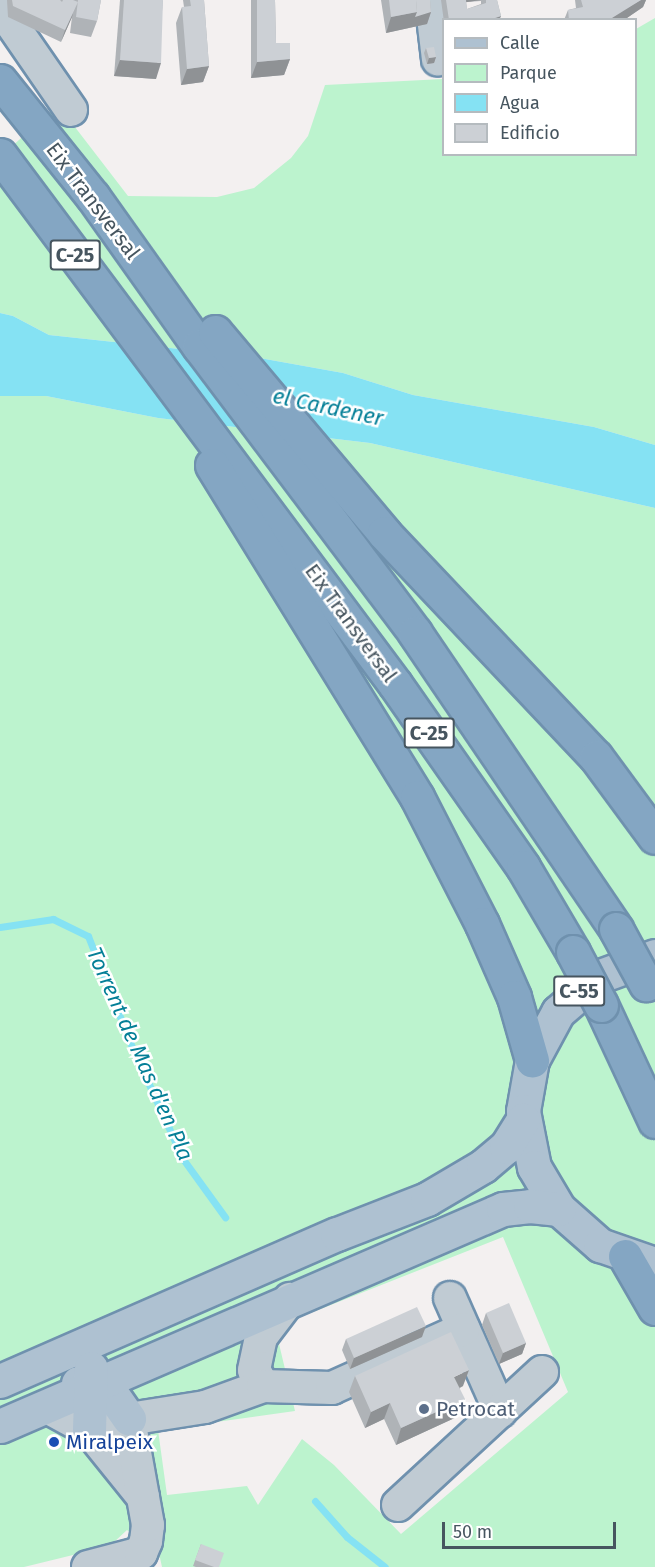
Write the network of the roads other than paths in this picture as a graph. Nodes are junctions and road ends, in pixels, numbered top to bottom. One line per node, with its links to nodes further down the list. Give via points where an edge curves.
1 (431, 0): 3 (street)
2 (0, 7): 5 (street)
3 (438, 60)
4 (0, 81): 7 (highway, Eix Transversal / C-25)
5 (71, 110)
6 (0, 155): 8 (highway, C-25, via 150,357)
7 (93, 197): 9 (highway, via 178,289 384,532 596,756); 10 (highway, Eix Transversal / C-25, bridge, via 516,777)
8 (263, 527): 11 (highway, via 320,634 417,797 482,924 514,997); 13 (highway, Eix Transversal / C-25, bridge, via 523,867 601,1005)
9 (655, 837)
10 (652, 981): 11 (main road, C-55, via 616,967 577,992 552,1019)
11 (532, 1060): 12 (main road, C-55, via 525,1085)
12 (524, 1120): 14 (main road, C-55, via 534,1167); 16 (main road, via 506,1147 483,1166 428,1199)
13 (655, 1121)
14 (559, 1209): 15 (main road, C-55, via 592,1240); 18 (main road, via 502,1209)
15 (640, 1260): 19 (highway)
16 (224, 1282): 22 (main road); 24 (main road, via 222,1307 101,1358 92,1367)
17 (450, 1298): 20 (street)
18 (290, 1299): 23 (street, via 261,1337 254,1370); 24 (main road)
19 (655, 1308)
20 (463, 1329): 23 (street, via 332,1388); 27 (street)
21 (542, 1372): 27 (street)
22 (0, 1381)
23 (263, 1386): 28 (street, via 205,1407)
24 (89, 1387): 25 (main road, via 62,1378); 26 (main road); 28 (main road, via 109,1390); 30 (main road)
25 (0, 1404)
26 (47, 1407): 29 (main road); 30 (street)
27 (500, 1411): 32 (street)
28 (129, 1419): 30 (street); 31 (street)
29 (0, 1426)
30 (89, 1430): 31 (street)
31 (143, 1498): 33 (street, via 148,1525 141,1553)
32 (398, 1505)
33 (88, 1567)

